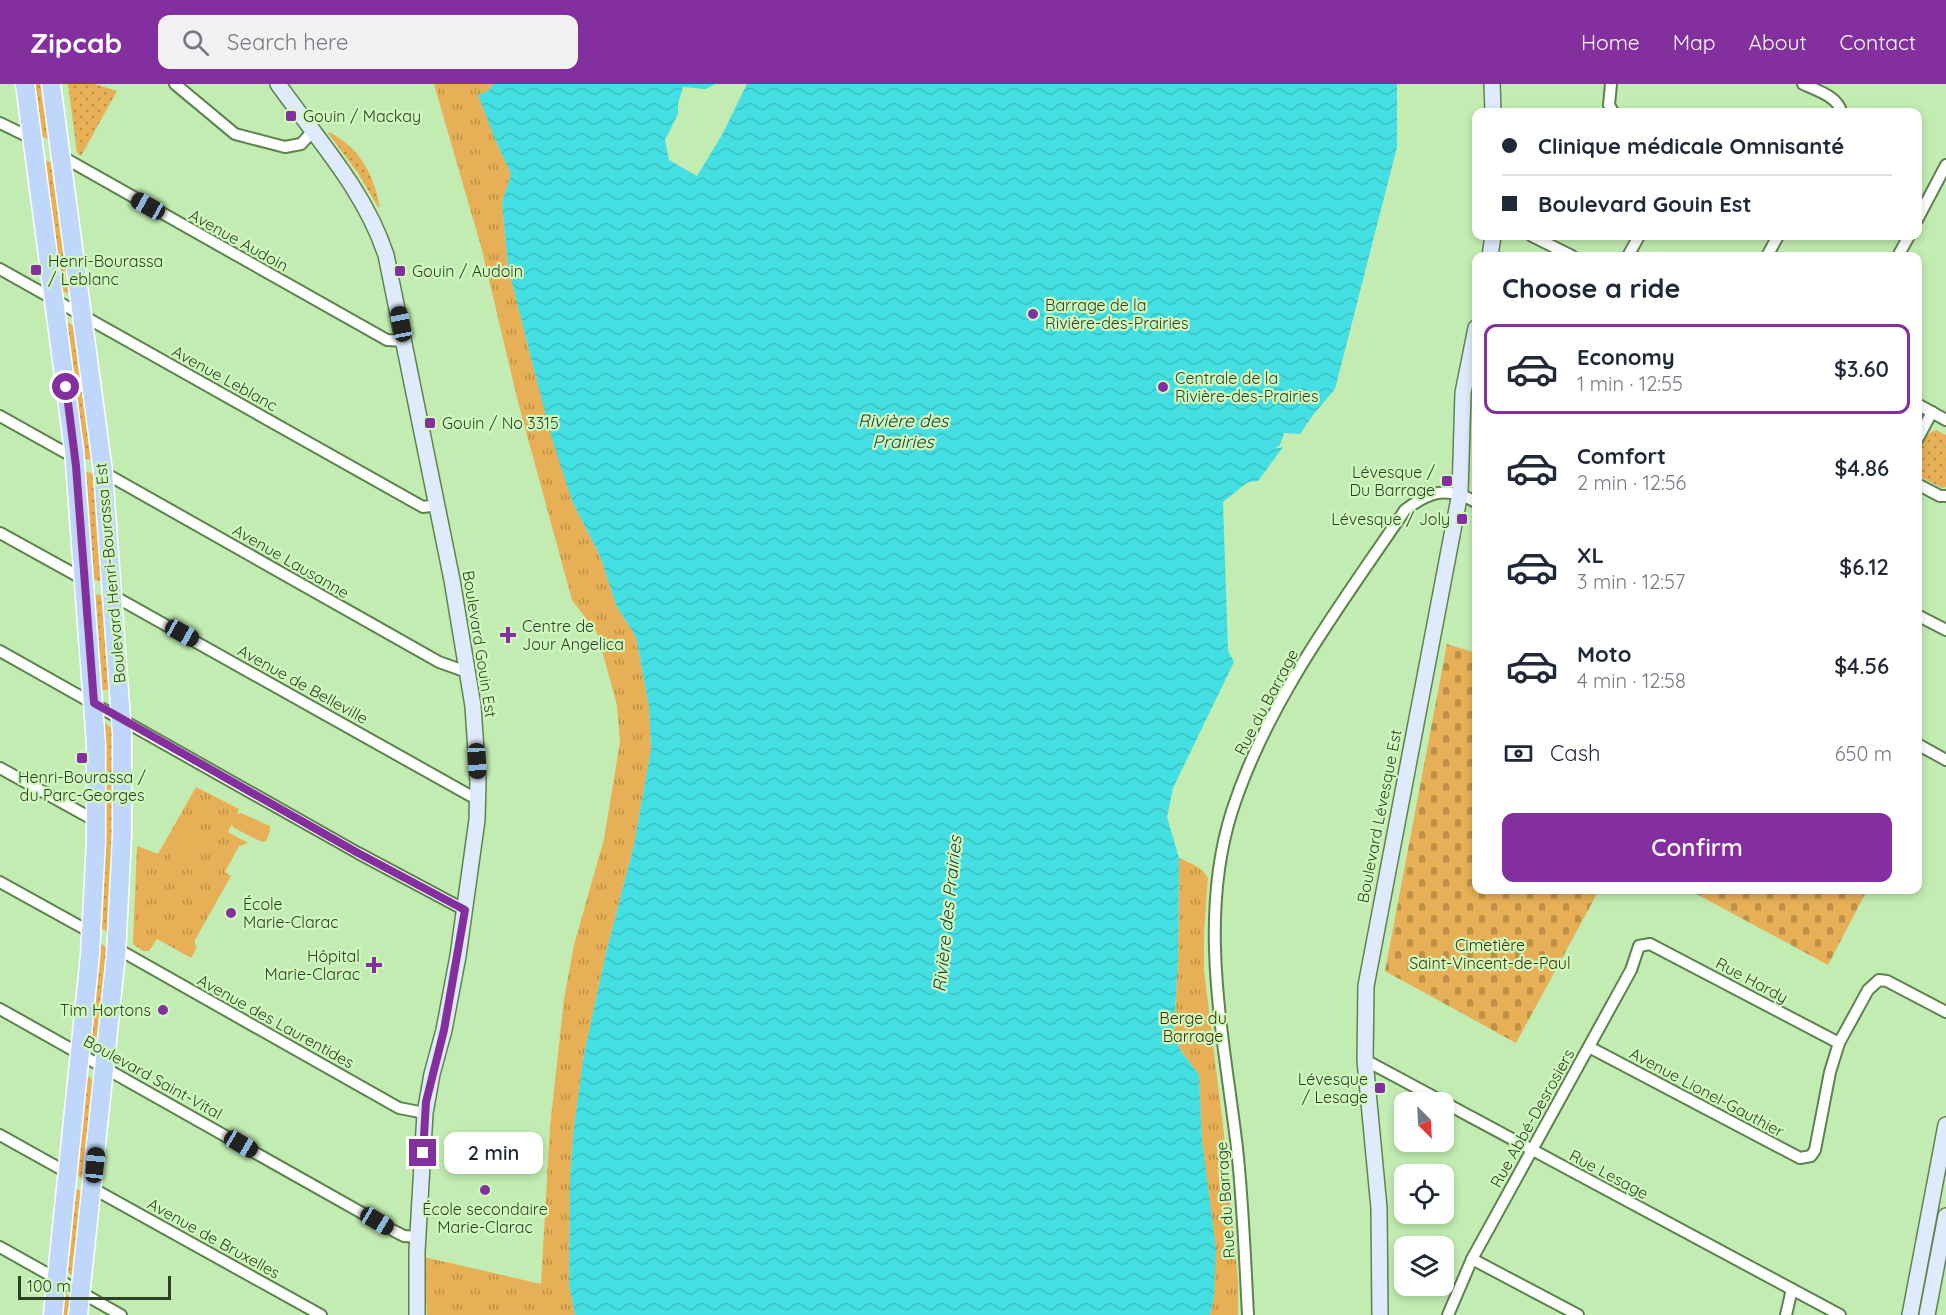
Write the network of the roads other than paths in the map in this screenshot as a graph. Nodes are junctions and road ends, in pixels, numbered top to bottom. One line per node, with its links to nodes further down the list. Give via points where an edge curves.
1 (25, 84): 13 (main road, Boulevard Henri-Bourassa Est)
2 (51, 84): 14 (main road, Boulevard Henri-Bourassa Est)
3 (175, 84): 12 (street, via 235,134 285,147 301,144)
4 (278, 84): 12 (street, Boulevard Gouin Est)
5 (1492, 84): 8 (street)
6 (1611, 84): 9 (street)
7 (1803, 84): 10 (street, via 1834,100)
8 (1493, 108)
9 (1611, 108)
10 (1840, 108)
11 (0, 123): 13 (street)
12 (313, 131): 22 (street, Boulevard Gouin Est, via 356,190 378,233)
13 (33, 140): 20 (main road, Boulevard Henri-Bourassa Est)
14 (61, 156): 21 (main road, Boulevard Henri-Bourassa Est); 22 (street, Avenue Audoin, via 387,340)
15 (1946, 165): 16 (street)
16 (1922, 211)
17 (1540, 240): 18 (street)
18 (1564, 252)
19 (0, 269): 20 (street, Avenue Leblanc)
20 (55, 300): 21 (street, Avenue Leblanc); 29 (main road, Boulevard Henri-Bourassa Est)
21 (82, 316): 30 (main road, Boulevard Henri-Bourassa Est); 35 (street, Avenue Leblanc, via 423,507)
22 (405, 341): 35 (street, Boulevard Gouin Est)
23 (1472, 348): 32 (street, Boulevard Lévesque Est, via 1463,393)
24 (1922, 407): 25 (street)
25 (1932, 412): 27 (street); 28 (street)
26 (0, 416): 29 (street)
27 (1946, 419)
28 (1922, 431)
29 (75, 458): 37 (main road, Boulevard Henri-Bourassa Est)
30 (103, 472): 38 (main road, Boulevard Henri-Bourassa Est); 42 (street, Avenue Lausanne, via 439,663)
31 (1922, 487): 33 (street)
32 (1460, 493): 34 (street); 60 (street, Boulevard Lévesque Est, via 1366,986); 80 (street, Rue du Barrage, via 1422,497 1405,510 1310,651 1272,717 1248,766 1232,813 1215,907 1216,982 1238,1150)
33 (1946, 496)
34 (1472, 500)
35 (437, 505): 42 (street, Boulevard Gouin Est)
36 (0, 533): 37 (street)
37 (85, 580): 43 (main road, Boulevard Henri-Bourassa Est)
38 (112, 595): 44 (main road, Boulevard Henri-Bourassa Est); 48 (street, Avenue de Belleville)
39 (1922, 618): 40 (street)
40 (1946, 630)
41 (0, 651): 43 (street)
42 (467, 672): 48 (street, Boulevard Gouin Est, via 477,741)
43 (94, 703): 44 (street); 49 (main road, Boulevard Henri-Bourassa Est)
44 (121, 719): 51 (street); 54 (main road, Boulevard Henri-Bourassa Est, via 122,835)
45 (1922, 746): 46 (street)
46 (1945, 756)
47 (0, 768): 49 (street)
48 (478, 800): 51 (street, Boulevard Gouin Est)
49 (96, 821): 52 (main road, Boulevard Henri-Bourassa Est)
50 (0, 882): 52 (street)
51 (465, 910): 62 (street, Boulevard Gouin Est, via 444,1030)
52 (92, 933): 59 (main road, Boulevard Henri-Bourassa Est)
53 (1650, 944): 57 (street, Rue Hardy); 58 (street, Rue Abbé-Desrosiers, via 1639,946 1631,970)
54 (116, 948): 61 (main road, Boulevard Henri-Bourassa Est); 62 (street, Avenue des Laurentides, via 399,1108)
55 (0, 1009): 59 (street, Boulevard Saint-Vital)
56 (1946, 1012): 57 (street, via 1879,980 1868,990)
57 (1839, 1043): 58 (street, Avenue Lionel-Gauthier, via 1815,1150 1811,1156 1800,1158)
58 (1589, 1047): 65 (street, Rue Abbé-Desrosiers)
59 (80, 1054): 61 (street, Boulevard Saint-Vital); 66 (main road, Boulevard Henri-Bourassa Est)
60 (1365, 1060): 65 (street, Rue Lesage); 81 (street, Boulevard Lévesque Est, via 1379,1208)
61 (104, 1067): 67 (main road, Boulevard Henri-Bourassa Est); 69 (street, Boulevard Saint-Vital, via 394,1231)
62 (424, 1113): 69 (street, Boulevard Gouin Est)
63 (1946, 1125): 86 (street)
64 (0, 1135): 66 (street)
65 (1531, 1149): 71 (street, Rue Abbé-Desrosiers); 73 (street, Rue Lesage)
66 (68, 1173): 72 (main road, Boulevard Henri-Bourassa Est)
67 (93, 1188): 74 (main road, Boulevard Henri-Bourassa Est); 78 (street, Avenue de Bruxelles)
68 (1946, 1216): 87 (street)
69 (417, 1237): 79 (street, Boulevard Gouin Est)
70 (0, 1246): 72 (street)
71 (1472, 1259): 82 (street, Rue Abbé-Desrosiers); 83 (street)
72 (56, 1278): 74 (street); 75 (main road, Boulevard Henri-Bourassa Est)
73 (1792, 1289): 84 (street); 85 (street, Rue Lesage)
74 (81, 1292): 76 (main road, Boulevard Henri-Bourassa Est); 77 (street)
75 (53, 1315)
76 (78, 1315)
77 (121, 1315)
78 (321, 1315)
79 (417, 1315)
80 (1248, 1315)
81 (1380, 1315)
82 (1448, 1315)
83 (1578, 1315)
84 (1786, 1315)
85 (1840, 1315)
86 (1910, 1315)
87 (1927, 1315)

